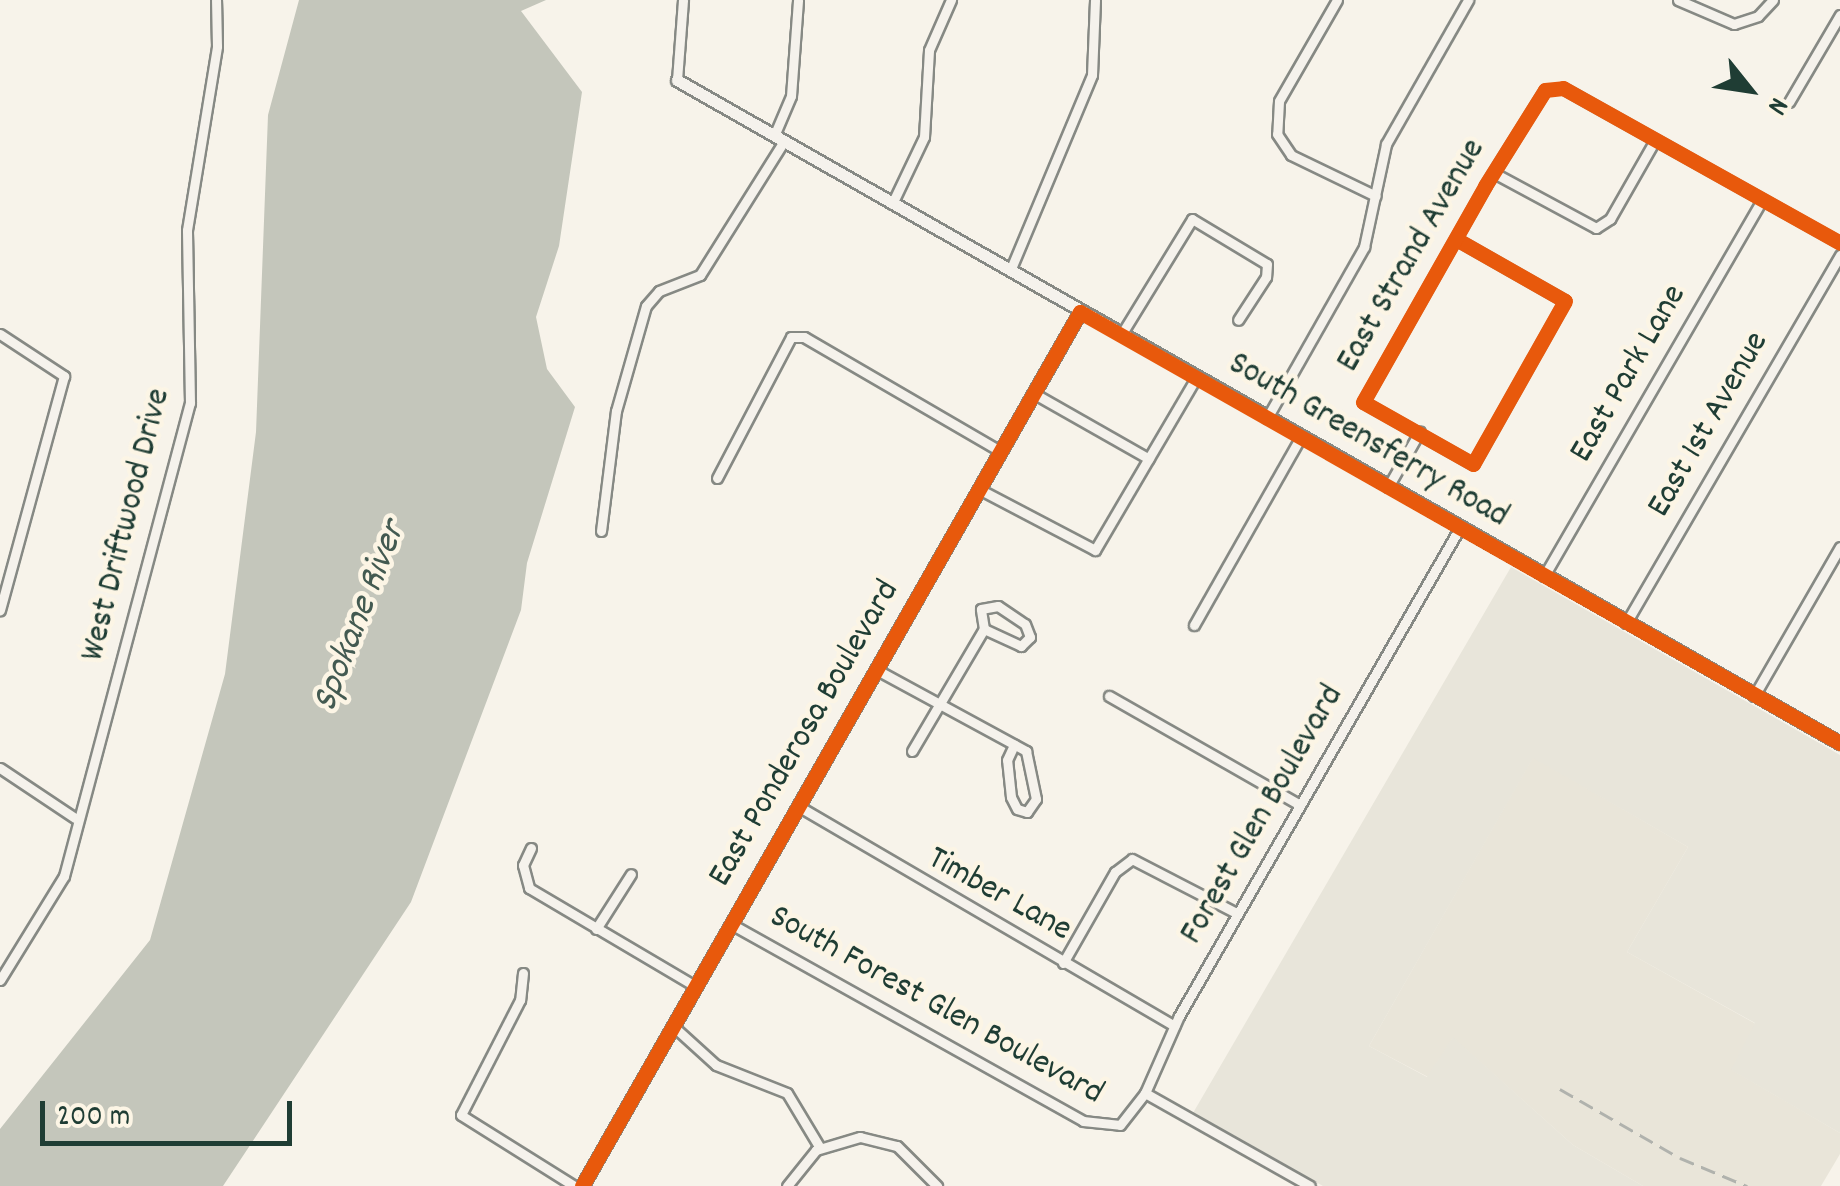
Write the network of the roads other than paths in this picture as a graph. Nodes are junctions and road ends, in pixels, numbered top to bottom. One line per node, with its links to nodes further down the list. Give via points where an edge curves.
1 (216, 0): 55 (street, West Driftwood Drive, via 217,46 187,230 190,403)
2 (683, 0): 11 (street)
3 (798, 0): 13 (street, via 791,96)
4 (951, 0): 18 (street, via 930,50 924,137)
5 (1095, 0): 22 (street, via 1092,74)
6 (1337, 0): 16 (street, via 1280,101 1277,134 1291,155)
7 (1468, 0): 16 (street, via 1391,134)
8 (1678, 0): 9 (street, via 1734,24 1758,16)
9 (1774, 0)
10 (1840, 14): 12 (street)
11 (677, 80): 13 (street, South Greensferry Road)
12 (1789, 102)
13 (779, 139): 18 (street, South Greensferry Road); 38 (street, via 700,275 658,291 646,306 616,411)
14 (1655, 140): 15 (street, East Strand Avenue, via 1563,88 1548,88); 15 (street, via 1610,219 1596,228); 17 (street)
15 (1494, 174): 19 (street, East Strand Avenue)
16 (1376, 196): 29 (street, via 1364,247)
17 (1762, 200): 20 (street); 40 (street, East Park Lane)
18 (892, 204): 22 (street, South Greensferry Road)
19 (1456, 239): 30 (street, East Strand Avenue, via 1363,402); 30 (street, via 1566,301 1473,464)
20 (1840, 243)
21 (1840, 255): 42 (street, East 1st Avenue)
22 (1010, 271): 23 (street, South Greensferry Road)
23 (1080, 312): 26 (street, South Greensferry Road); 28 (street, East Ponderosa Boulevard)
24 (1238, 320): 26 (street, via 1266,277 1267,264 1192,219)
25 (0, 334): 41 (street, via 64,376)
26 (1121, 335): 27 (street, South Greensferry Road)
27 (1196, 378): 29 (street, South Greensferry Road); 33 (street)
28 (1033, 393): 32 (street, East Ponderosa Boulevard); 33 (street)
29 (1268, 418): 31 (street, South Greensferry Road)
30 (1420, 432): 35 (street)
31 (1301, 438): 35 (street, South Greensferry Road); 43 (street)
32 (1000, 451): 34 (street, via 804,337 791,336); 36 (street, East Ponderosa Boulevard)
33 (1148, 459): 36 (street, via 1100,545 1088,549)
34 (717, 478)
35 (1388, 488): 37 (street, South Greensferry Road)
36 (979, 489): 45 (street, East Ponderosa Boulevard)
37 (1459, 529): 40 (street, South Greensferry Road); 53 (street, Forest Glen Boulevard)
38 (601, 531)
39 (1840, 547): 47 (street)
40 (1544, 576): 42 (street, South Greensferry Road)
41 (0, 610)
42 (1626, 623): 47 (street, South Greensferry Road)
43 (1194, 625)
44 (984, 629): 44 (street, via 1021,646 1030,637 1024,624 989,604 978,614); 48 (street)
45 (876, 670): 48 (street); 54 (street, East Ponderosa Boulevard)
46 (1109, 696): 53 (street)
47 (1754, 696): 49 (street, South Greensferry Road)
48 (940, 704): 50 (street); 51 (street)
49 (1840, 743)
50 (1014, 745): 50 (street, via 1033,764 1036,799 1027,812 1011,797 1007,760)
51 (912, 751)
52 (0, 768): 55 (street)
53 (1300, 805): 58 (street, Forest Glen Boulevard)
54 (798, 806): 59 (street, East Ponderosa Boulevard); 61 (street, Timber Lane)
55 (75, 818): 63 (street, West Driftwood Drive, via 51,904)
56 (531, 848): 60 (street, via 523,865 529,888)
57 (631, 874): 60 (street)
58 (1238, 914): 61 (street, via 1132,860 1115,872); 66 (street, Forest Glen Boulevard)
59 (731, 924): 64 (street, East Ponderosa Boulevard); 68 (street, South Forest Glen Boulevard, via 1083,1121)
60 (596, 929): 64 (street)
61 (1063, 962): 66 (street, Timber Lane)
62 (523, 972): 70 (street, via 520,1000 461,1115)
63 (0, 980)
64 (695, 986): 65 (street, East Ponderosa Boulevard)
65 (672, 1026): 69 (street, via 716,1065 788,1093); 71 (street, East Ponderosa Boulevard)
66 (1175, 1026): 67 (street, Forest Glen Boulevard)
67 (1146, 1093): 68 (street, Forest Glen Boulevard); 74 (street)
68 (1117, 1126)
69 (820, 1148): 72 (street); 73 (street, via 845,1139 880,1140 910,1156)
70 (574, 1186)
71 (582, 1186)
72 (787, 1186)
73 (937, 1186)
74 (1310, 1186)

